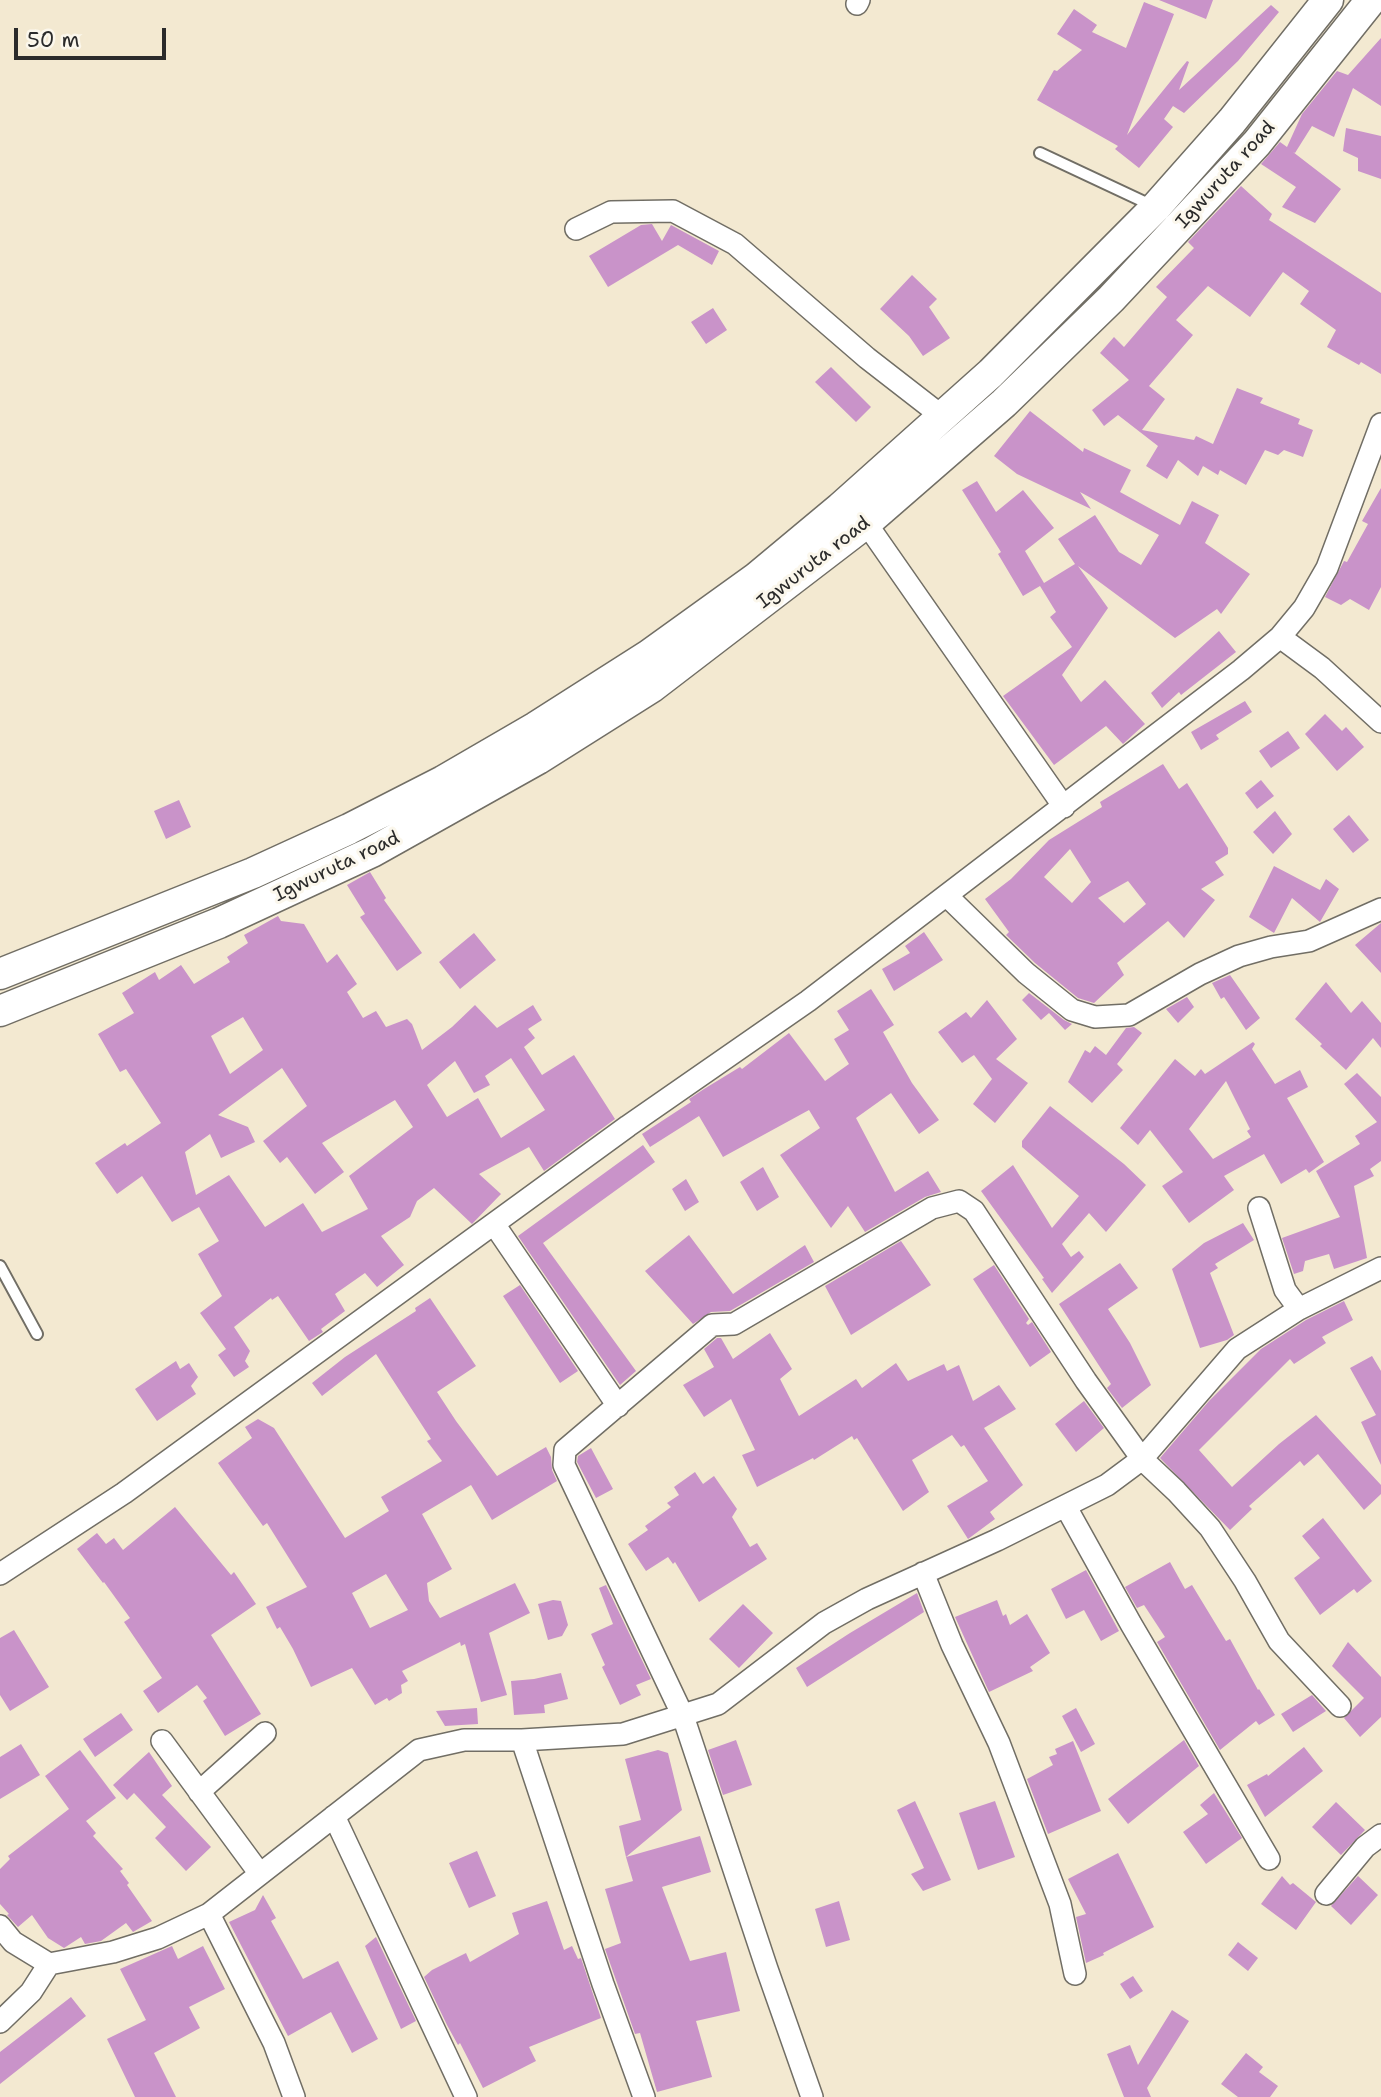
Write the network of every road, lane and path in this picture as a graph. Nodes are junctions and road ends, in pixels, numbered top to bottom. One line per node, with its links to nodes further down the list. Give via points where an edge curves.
1 (1328, 0): 4 (main road, Igwuruta road)
2 (1371, 0): 8 (main road, Igwuruta road, via 1257,143 1111,299 1004,403)
3 (1040, 153): 4 (lane)
4 (1156, 208): 6 (main road, Igwuruta road)
5 (576, 229): 6 (street, via 611,212 673,211 734,244 867,358)
6 (943, 416): 14 (main road, Igwuruta road, via 756,578 649,655 536,727 349,829)
7 (1381, 424): 9 (street, via 1327,568 1304,608)
8 (866, 523): 11 (street); 15 (main road, Igwuruta road, via 653,687 538,759 372,852)
9 (1280, 637): 10 (street); 11 (street)
10 (1381, 722)
11 (1064, 807): 12 (street)
12 (947, 896): 13 (street, via 1044,988 1072,1010 1095,1017 1129,1015 1239,956 1309,941); 19 (street)
13 (1381, 909)
14 (116, 928): 15 (main road); 16 (main road)
15 (130, 960): 17 (main road)
16 (0, 974)
17 (0, 1011)
18 (1259, 1208): 22 (street, via 1285,1290)
19 (495, 1224): 24 (street); 28 (street, via 124,1493)
20 (0, 1266): 23 (lane)
21 (1381, 1268): 22 (street)
22 (1299, 1309): 25 (street, via 1237,1349)
23 (37, 1334)
24 (618, 1406): 25 (street, via 712,1325 734,1324 932,1208 959,1201 974,1211); 30 (street, via 565,1450 564,1465)
25 (1142, 1460): 26 (street); 29 (street, via 1210,1528 1279,1641)
26 (1066, 1507): 27 (street); 37 (street)
27 (923, 1573): 30 (street, via 824,1623 718,1704); 43 (street, via 999,1743 1060,1904)
28 (0, 1574)
29 (1340, 1706)
30 (683, 1716): 32 (street, via 623,1734); 48 (street)
31 (265, 1733): 34 (street)
32 (522, 1740): 35 (street, via 464,1740 419,1750); 47 (street)
33 (162, 1741): 34 (street)
34 (199, 1792): 38 (street)
35 (334, 1816): 38 (street); 46 (street)
36 (1381, 1835): 39 (street, via 1365,1847)
37 (1269, 1859)
38 (260, 1874): 40 (street)
39 (1326, 1894)
40 (209, 1914): 42 (street, via 158,1938); 45 (street, via 274,2043)
41 (0, 1926): 42 (street, via 13,1942)
42 (49, 1965): 44 (street, via 32,1992)
43 (1075, 1974)
44 (0, 2022)
45 (294, 2097)
46 (466, 2097)
47 (643, 2097)
48 (812, 2097)

